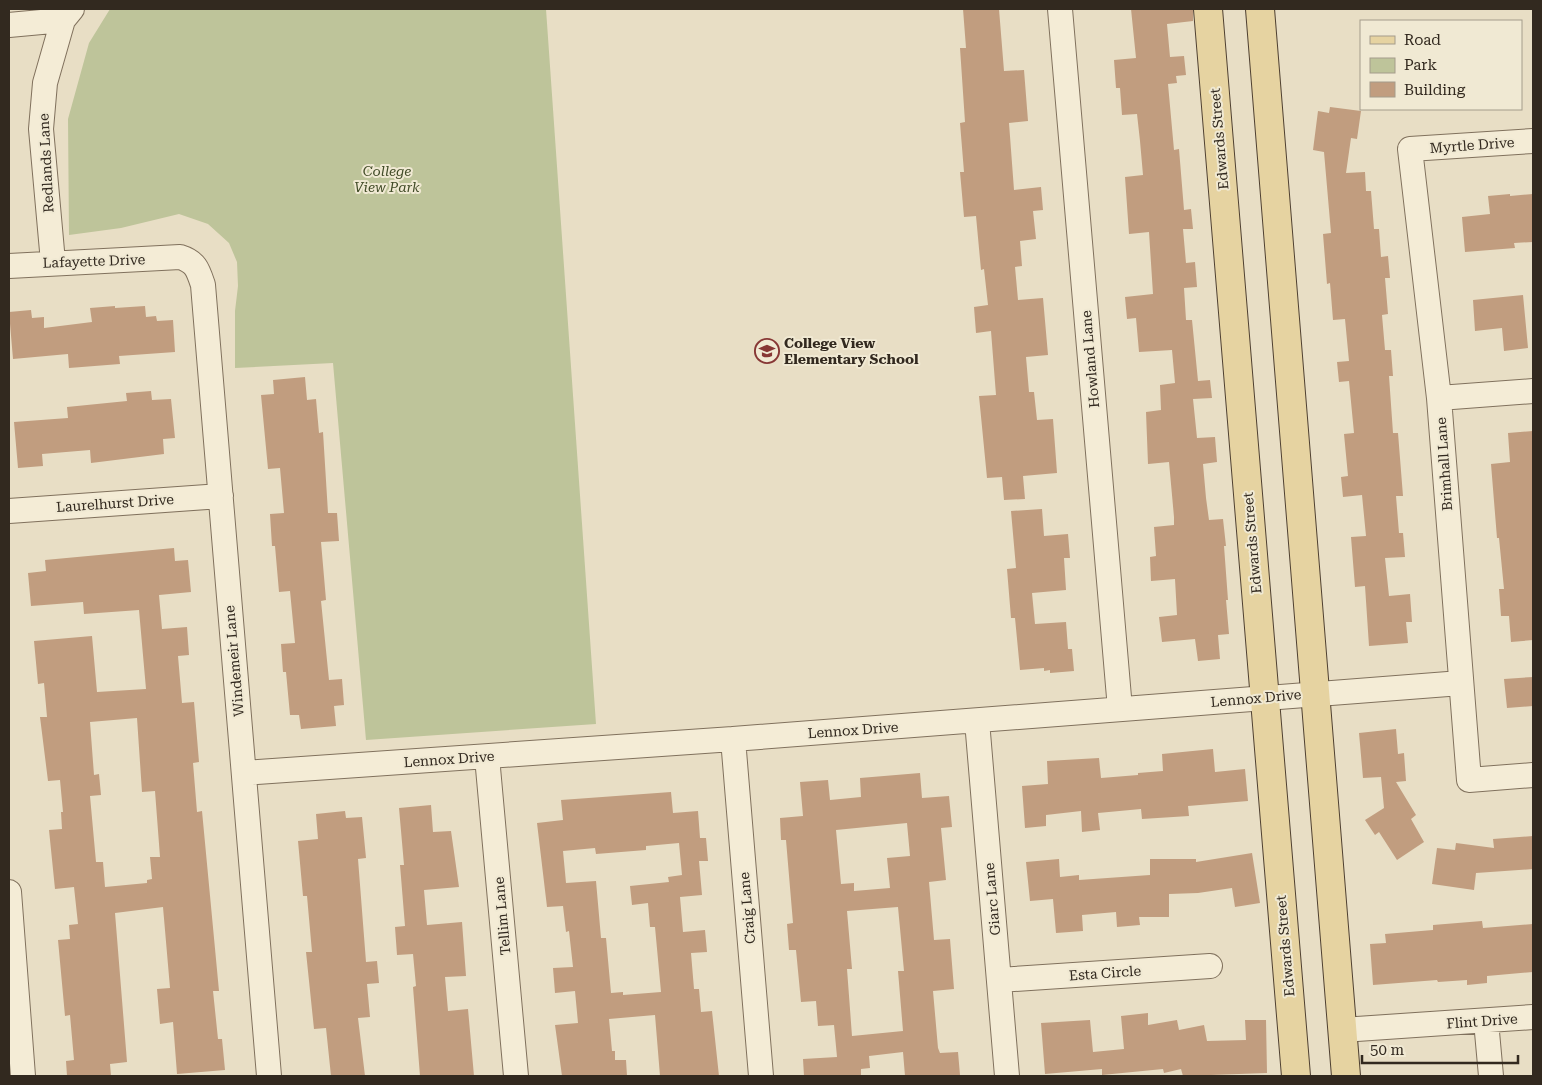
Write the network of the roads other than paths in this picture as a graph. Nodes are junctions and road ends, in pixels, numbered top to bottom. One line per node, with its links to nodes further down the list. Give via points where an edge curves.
1 (1060, 9): 18 (street, Howland Lane)
2 (1208, 9): 17 (main road, Edwards Street)
3 (1260, 9): 16 (main road)
4 (68, 14): 5 (street); 9 (street, Redlands Lane, via 45,83 41,129)
5 (9, 24)
6 (1533, 141): 7 (street, Myrtle Drive)
7 (1410, 149): 12 (street, Brimhall Lane)
8 (180, 258): 9 (street, Lafayette Drive); 13 (street, Windemeir Lane, via 191,261 198,269 203,285)
9 (52, 262): 10 (street, Lafayette Drive)
10 (9, 266)
11 (1533, 391): 12 (street)
12 (1439, 398): 15 (street, Brimhall Lane)
13 (220, 496): 14 (street, Laurelhurst Drive); 22 (street, Windemeir Lane)
14 (9, 510)
15 (1461, 683): 16 (street, Lennox Drive); 23 (street, Brimhall Lane, via 1469,780)
16 (1316, 693): 17 (street, Lennox Drive); 29 (main road)
17 (1265, 698): 18 (street, Lennox Drive); 35 (main road, Edwards Street)
18 (1120, 709): 19 (street, Lennox Drive)
19 (977, 721): 20 (street, Lennox Drive); 26 (street, Giarc Lane)
20 (733, 739): 21 (street, Lennox Drive); 33 (street, Craig Lane)
21 (487, 757): 22 (street, Lennox Drive); 32 (street, Tellim Lane)
22 (244, 773): 31 (street, Windemeir Lane)
23 (1533, 775)
24 (9, 892): 30 (street)
25 (1210, 966): 26 (street, Esta Circle)
26 (999, 980): 34 (street, Giarc Lane)
27 (1533, 1017): 28 (street, Flint Drive)
28 (1486, 1021): 29 (street, Flint Drive); 37 (street)
29 (1342, 1030): 36 (main road)
30 (24, 1076)
31 (269, 1076)
32 (516, 1076)
33 (761, 1076)
34 (1007, 1076)
35 (1296, 1076)
36 (1346, 1076)
37 (1491, 1076)

